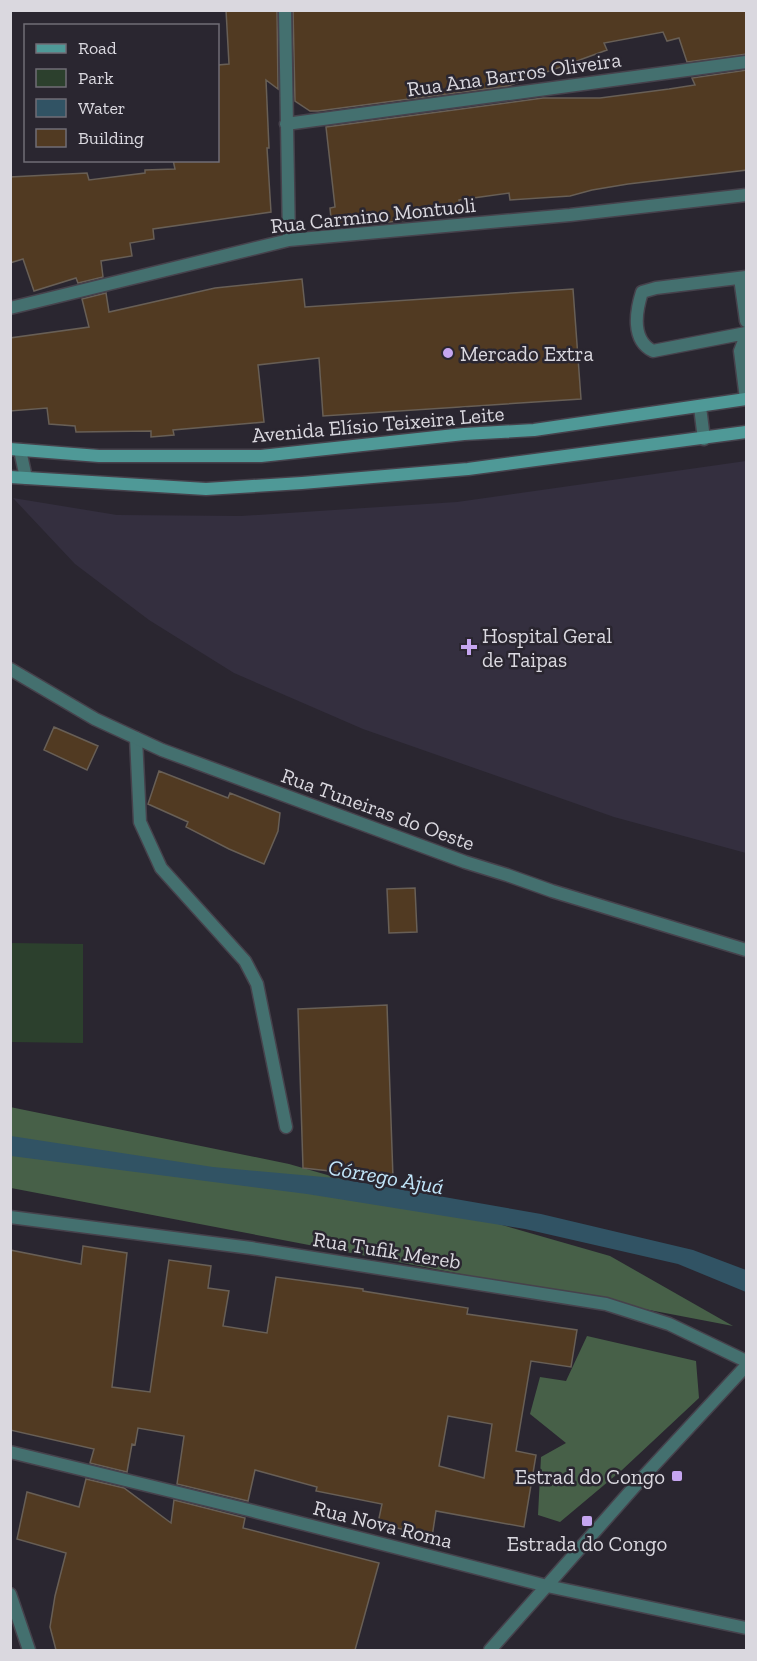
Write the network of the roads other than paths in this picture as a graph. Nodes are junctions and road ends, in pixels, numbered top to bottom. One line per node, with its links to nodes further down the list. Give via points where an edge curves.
1 (285, 10): 3 (street)
2 (747, 62): 3 (street, Rua Ana Barros Oliveira)
3 (286, 124): 5 (street)
4 (747, 195): 5 (street, Rua Carmino Montuoli)
5 (289, 240): 7 (street, Rua Carmino Montuoli)
6 (743, 278): 8 (street); 9 (street, via 642,292 637,310 638,332 646,347 653,351)
7 (10, 308)
8 (747, 321)
9 (747, 334): 10 (street, via 740,351)
10 (747, 399): 11 (main road, Avenida Elísio Teixeira Leite)
11 (700, 406): 13 (street); 14 (main road, Avenida Elísio Teixeira Leite, via 534,430 261,456 110,456)
12 (747, 432): 13 (main road)
13 (704, 439): 16 (main road, via 468,469 206,489)
14 (15, 450): 16 (street)
15 (10, 477): 16 (main road)
16 (26, 478)
17 (10, 669): 18 (street, Rua Tuneiras do Oeste, via 95,719)
18 (136, 738): 19 (street, Rua Tuneiras do Oeste, via 465,862); 20 (street, via 140,822 161,868 245,961 257,984)
19 (747, 950)
20 (286, 1127)
21 (10, 1217): 22 (street, Rua Tufik Mereb, via 251,1248 606,1304 669,1324)
22 (747, 1361)
23 (747, 1366): 25 (street)
24 (10, 1452): 25 (street, Rua Nova Roma)
25 (547, 1586): 27 (street, Rua Nova Roma); 29 (street)
26 (10, 1594): 28 (street)
27 (747, 1628)
28 (29, 1650)
29 (490, 1650)

